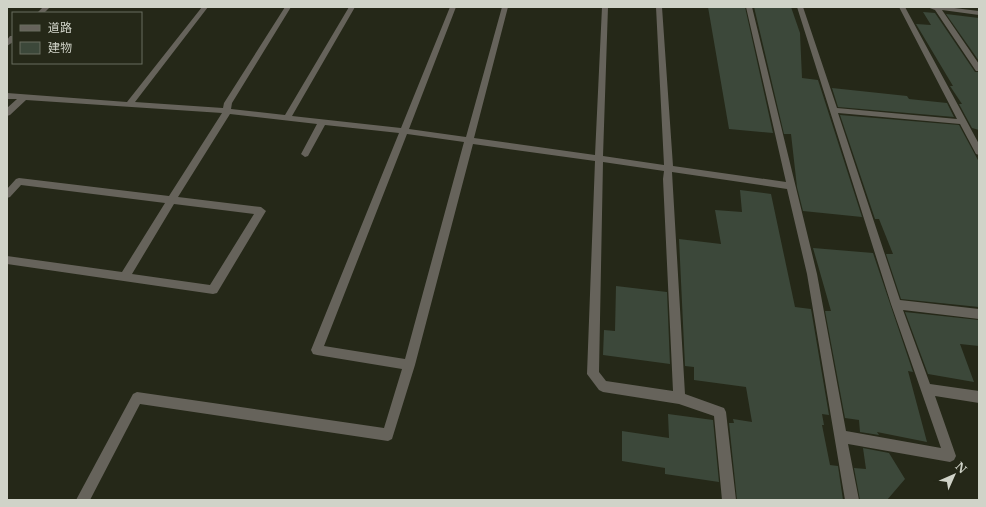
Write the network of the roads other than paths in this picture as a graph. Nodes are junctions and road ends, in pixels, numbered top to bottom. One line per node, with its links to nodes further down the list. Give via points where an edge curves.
1 (204, 7): 16 (street)
2 (288, 7): 18 (street, via 228,103)
3 (352, 7): 20 (street)
4 (453, 7): 23 (street)
5 (505, 7): 24 (street)
6 (605, 7): 27 (street)
7 (659, 7): 28 (street)
8 (749, 7): 29 (street)
9 (800, 7): 17 (street)
10 (902, 7): 22 (street)
11 (934, 7): 12 (street); 13 (street)
12 (979, 13)
13 (979, 69)
14 (7, 96): 15 (street)
15 (24, 97): 16 (street); 19 (street)
16 (129, 104): 18 (street)
17 (833, 110): 22 (street); 34 (street)
18 (227, 111): 20 (street); 31 (street)
19 (7, 113)
20 (287, 118): 21 (street)
21 (322, 122): 23 (street); 26 (street)
22 (963, 122): 25 (street)
23 (405, 131): 24 (street); 36 (street, via 317,350)
24 (470, 141): 27 (street); 36 (street)
25 (979, 152)
26 (306, 154)
27 (599, 160): 28 (street); 39 (street, via 594,374 603,386)
28 (668, 170): 29 (street); 39 (street)
29 (790, 186): 40 (street, via 812,274)
30 (7, 195): 31 (street, via 19,181)
31 (171, 200): 33 (street); 33 (street, via 261,211 213,290)
32 (7, 260): 33 (street)
33 (124, 278)
34 (896, 304): 35 (street); 37 (street)
35 (979, 314)
36 (409, 365): 41 (street, via 388,435 137,398)
37 (926, 389): 38 (street); 40 (street, via 950,456)
38 (979, 397)
39 (680, 398): 42 (street, via 720,412)
40 (842, 437): 43 (street)
41 (83, 500)
42 (729, 500)
43 (852, 500)

